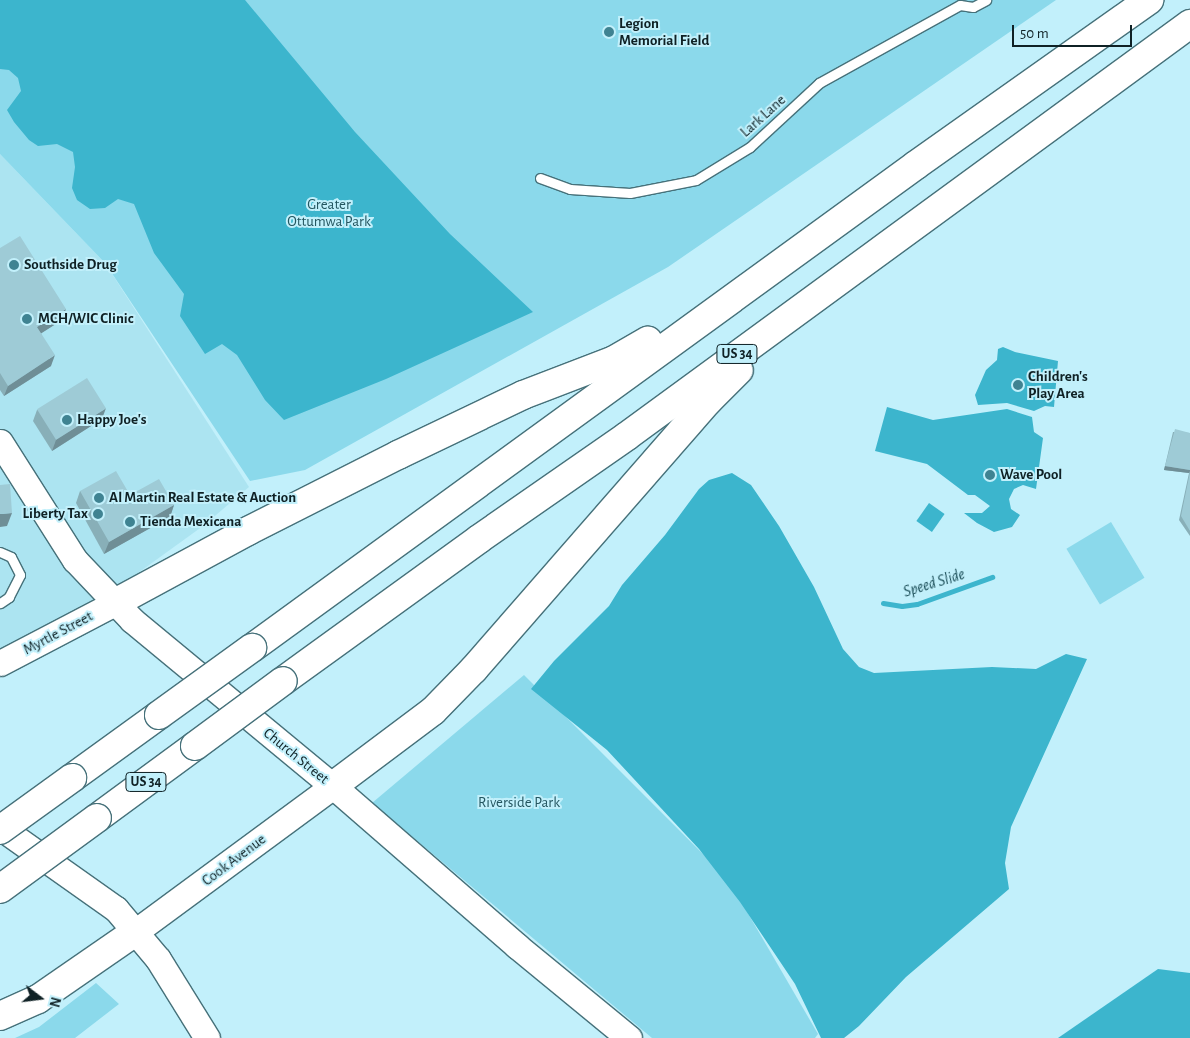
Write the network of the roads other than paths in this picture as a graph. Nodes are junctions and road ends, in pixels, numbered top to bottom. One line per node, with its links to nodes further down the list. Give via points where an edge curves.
1 (986, 0): 4 (lane, Lark Lane, via 973,7 960,5 818,83 750,147 696,180 630,193 570,189)
2 (1149, 0): 5 (highway)
3 (1190, 24): 6 (highway, US 34)
4 (540, 178)
5 (781, 263): 10 (highway, via 614,360 523,395 416,446); 13 (highway, bridge)
6 (799, 308): 12 (highway, via 709,400 474,669 433,711); 14 (highway, US 34, bridge)
7 (0, 442): 10 (main road, Church Street, via 75,560)
8 (0, 552): 9 (lane, via 11,557 20,575 9,597)
9 (0, 603)
10 (115, 603): 11 (main road, Myrtle Street); 12 (main road, Church Street)
11 (0, 663)
12 (333, 786): 15 (main road, Cook Avenue); 18 (main road, Church Street, via 517,946)
13 (0, 828): 15 (main road, via 116,909)
14 (0, 889)
15 (135, 932): 16 (highway, via 38,999); 17 (main road, via 158,959)
16 (0, 1016)
17 (207, 1038)
18 (629, 1038)

